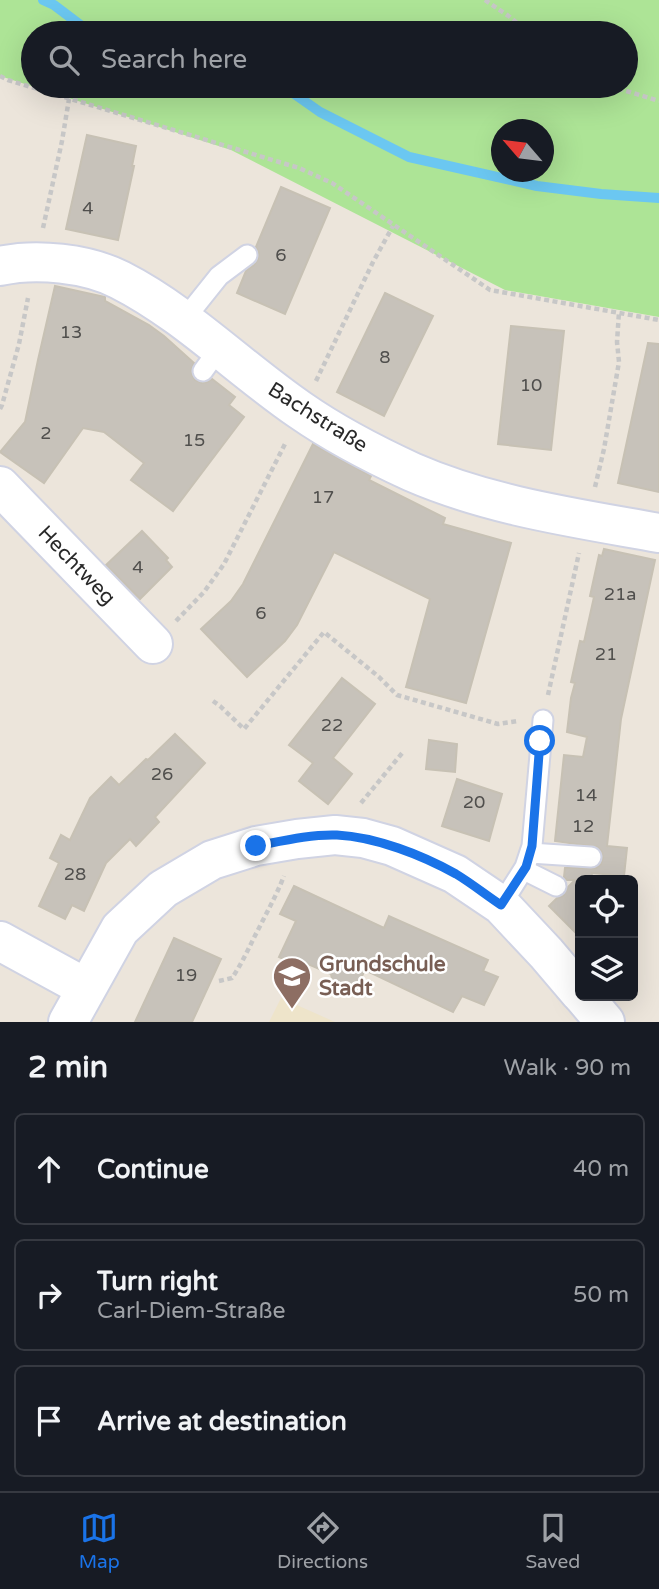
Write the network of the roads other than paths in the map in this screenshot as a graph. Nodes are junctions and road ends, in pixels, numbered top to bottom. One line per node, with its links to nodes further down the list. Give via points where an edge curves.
1 (247, 255): 3 (lane, via 219,276)
2 (0, 266): 3 (street, Bachstraße, via 35,261 82,267 117,278)
3 (183, 321): 5 (street, Bachstraße, via 211,360 413,472 537,511)
4 (0, 486): 6 (street, Hechtweg)
5 (659, 533)
6 (153, 644)
7 (543, 720): 9 (lane)
8 (591, 857): 9 (lane)
9 (527, 861): 10 (lane); 11 (lane)
10 (556, 886)
11 (501, 905): 13 (street); 14 (street, via 455,874 363,838 335,835 256,846 212,860 163,889 120,929)
12 (0, 941): 14 (street)
13 (575, 986)
14 (86, 988): 16 (street)
15 (588, 1001): 17 (street)
16 (68, 1022)
17 (606, 1022)

